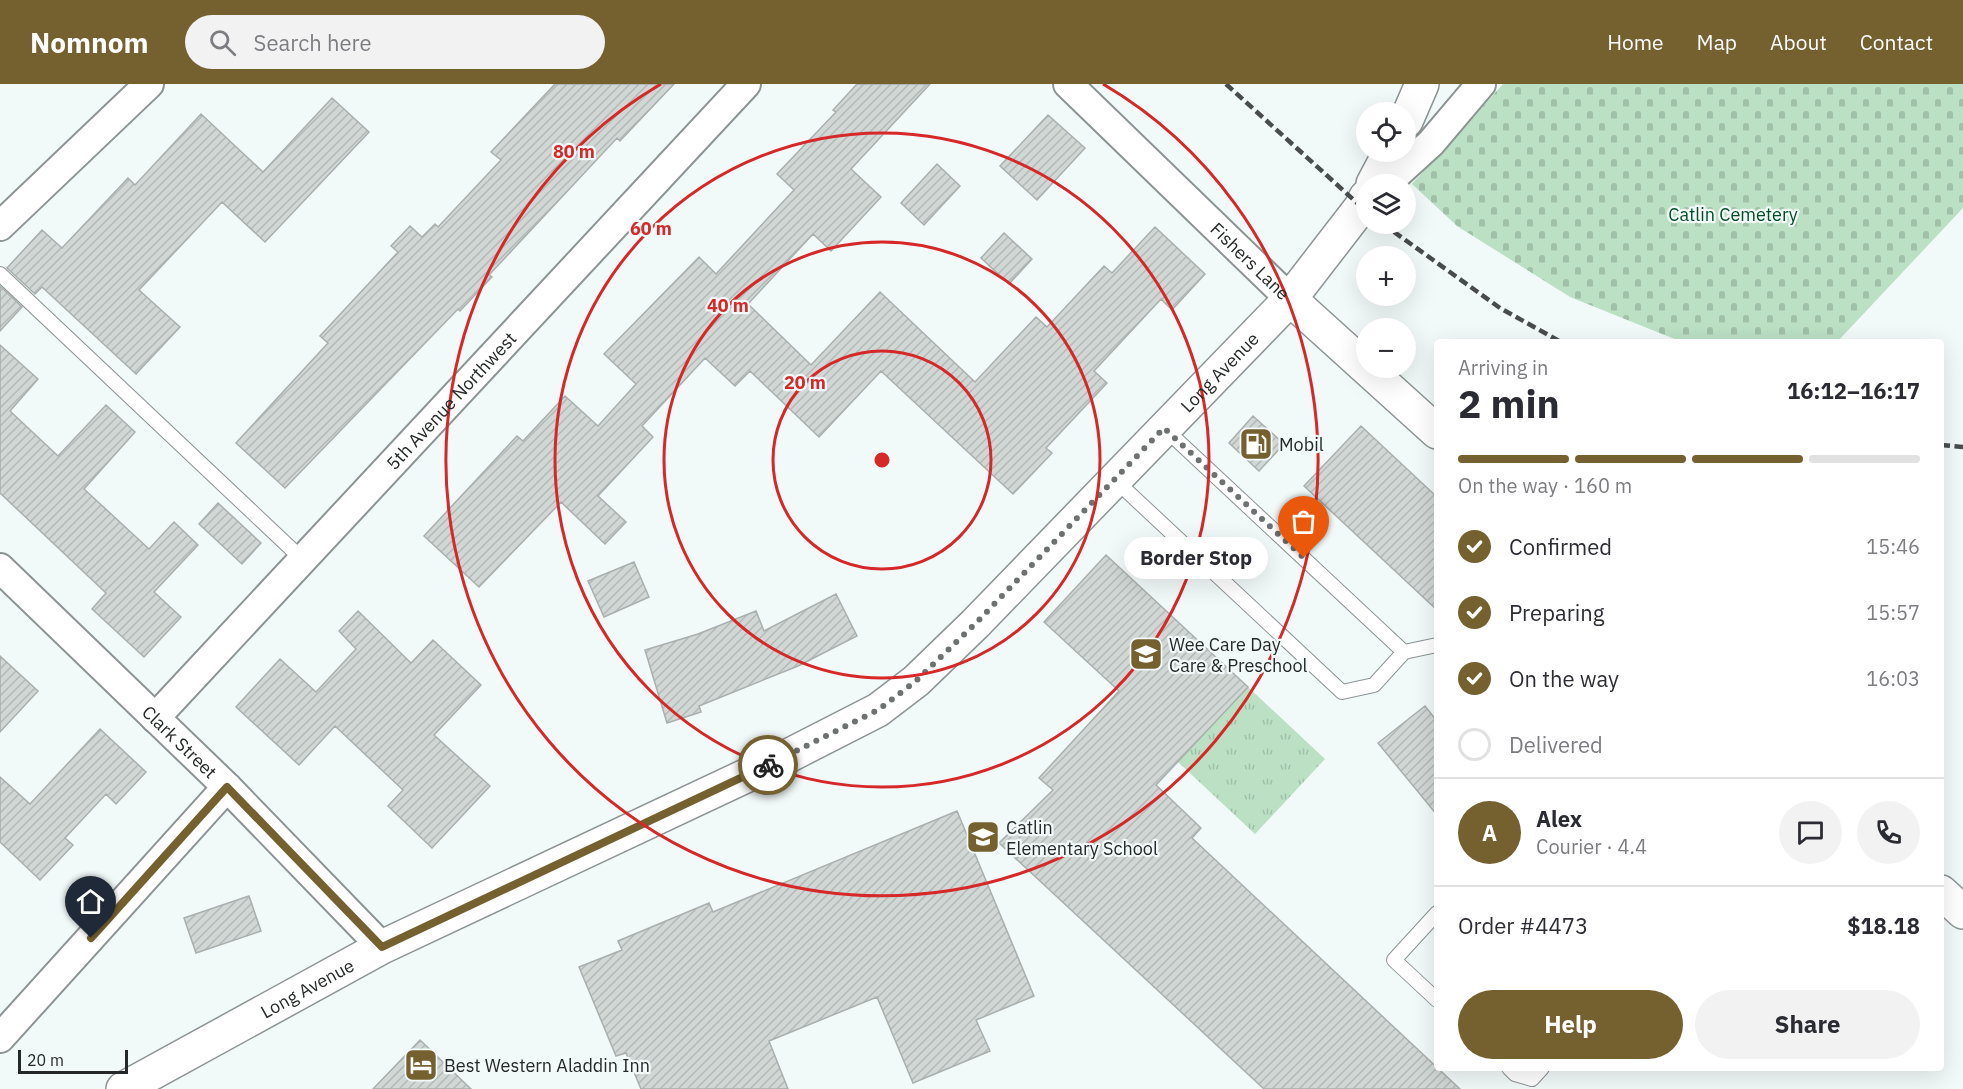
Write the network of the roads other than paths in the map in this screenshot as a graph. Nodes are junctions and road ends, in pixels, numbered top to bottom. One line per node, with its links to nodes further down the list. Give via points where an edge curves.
1 (149, 84): 9 (street)
2 (746, 84): 15 (street, 5th Avenue Northwest)
3 (1068, 84): 11 (street, Fishers Lane)
4 (1422, 84): 6 (street)
5 (1481, 84): 7 (street, via 1431,143)
6 (1414, 102)
7 (1397, 174)
8 (1356, 212): 11 (street, Long Avenue)
9 (0, 226)
10 (0, 274): 15 (lane)
11 (1290, 298): 12 (street, Long Avenue); 13 (street, Fishers Lane)
12 (1164, 428): 14 (street, Long Avenue); 18 (lane)
13 (1434, 429)
14 (1114, 479): 18 (lane, via 1342,692 1374,685); 24 (street, Long Avenue, via 933,665 878,710)
15 (302, 559): 19 (street, 5th Avenue Northwest)
16 (0, 568): 19 (street, Clark Street)
17 (1434, 646): 18 (lane)
18 (1404, 652)
19 (155, 718): 20 (street, Clark Street)
20 (227, 787): 24 (street, Clark Street); 26 (street)
21 (1944, 895): 22 (street)
22 (1963, 912)
23 (1434, 917): 25 (lane, via 1394,960)
24 (382, 947): 29 (street, Long Avenue)
25 (1434, 997)
26 (0, 1038)
27 (1512, 1071): 28 (lane, via 1532,1079)
28 (1539, 1071)
29 (123, 1089)

